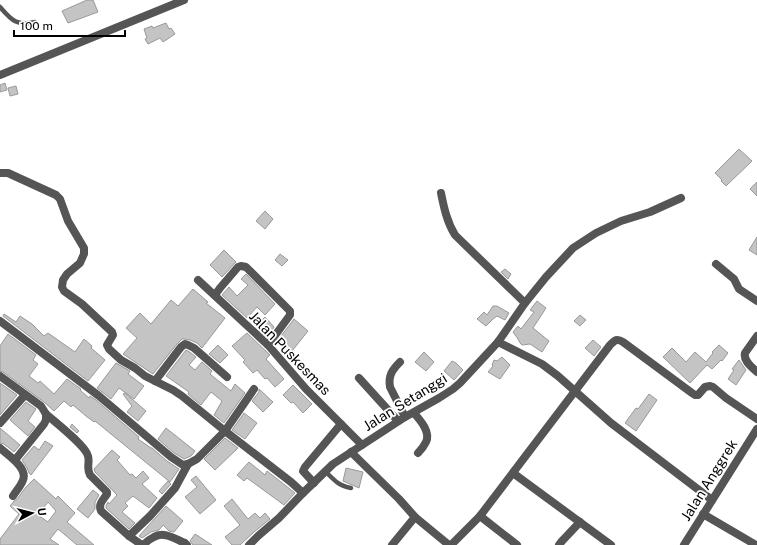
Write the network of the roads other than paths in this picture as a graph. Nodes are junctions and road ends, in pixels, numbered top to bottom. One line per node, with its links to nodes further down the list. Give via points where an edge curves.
1 (184, 0): 4 (street)
2 (0, 7): 3 (lane, via 12,20 24,24)
3 (35, 22)
4 (0, 75)
5 (0, 173): 22 (street, via 8,172 60,198 68,221 84,248 80,263 63,280 64,291 112,332 113,336 107,345 109,350)
6 (441, 193): 12 (street, via 446,218 455,235)
7 (681, 198): 12 (street, Jalan Setanggi, via 596,233 574,248)
8 (716, 264): 11 (street, via 740,289)
9 (198, 280): 10 (street, Jalan Puskesmas)
10 (215, 295): 16 (street, Jalan Puskesmas); 16 (street, via 238,267 246,267 290,313)
11 (757, 301)
12 (525, 303): 15 (street, Jalan Setanggi)
13 (0, 321): 39 (street, via 99,396 171,457 183,465)
14 (757, 336): 18 (street, via 744,356)
15 (498, 342): 24 (street, via 542,364); 26 (street, Jalan Setanggi, via 453,389)
16 (268, 345): 31 (street, Jalan Puskesmas)
17 (400, 362): 28 (street, via 393,368 389,383)
18 (757, 372)
19 (0, 376): 25 (street)
20 (227, 377): 22 (street, via 194,348 185,344)
21 (359, 378): 28 (street)
22 (155, 381): 33 (street, via 182,396)
23 (254, 389): 33 (street)
24 (576, 392): 29 (street, via 610,345 620,340 695,395 705,387 713,387); 41 (street); 46 (street, via 611,423)
25 (26, 395): 27 (street, via 41,406); 30 (street)
26 (414, 412): 28 (street, Jalan Setanggi); 37 (street, via 427,434 427,441)
27 (46, 414): 38 (street, via 44,424); 51 (street, via 83,447 88,456 88,472 107,492 100,504 101,511)
28 (402, 419): 34 (street, Jalan Setanggi)
29 (757, 419)
30 (0, 423)
31 (341, 424): 34 (street, Jalan Puskesmas); 42 (street, via 303,471)
32 (757, 429): 46 (street, Jalan Anggrek)
33 (225, 431): 39 (street, via 197,459); 44 (street)
34 (362, 445): 36 (street, Jalan Setanggi)
35 (0, 448): 38 (street)
36 (351, 452): 40 (street, Jalan Setanggi); 49 (street)
37 (418, 453)
38 (15, 460): 45 (street, via 24,474)
39 (188, 464): 51 (street, via 175,488)
40 (325, 471): 42 (street, Jalan Setanggi); 43 (lane, via 336,483)
41 (513, 473): 48 (street); 50 (street)
42 (314, 483): 44 (street, Jalan Setanggi)
43 (351, 488)
44 (303, 493): 54 (street, Jalan Setanggi, via 280,518)
45 (13, 496)
46 (712, 500): 47 (street, Jalan Anggrek)
47 (703, 514): 60 (street, Jalan Anggrek); 61 (street)
48 (480, 516): 56 (street); 57 (street)
49 (415, 517): 55 (street); 56 (street)
50 (580, 522): 58 (street); 59 (street)
51 (129, 536): 52 (street)
52 (142, 545): 53 (street, via 154,536 167,535)
53 (187, 545)
54 (249, 545)
55 (392, 545)
56 (450, 545)
57 (517, 545)
58 (559, 545)
59 (611, 545)
60 (684, 545)
61 (756, 545)

